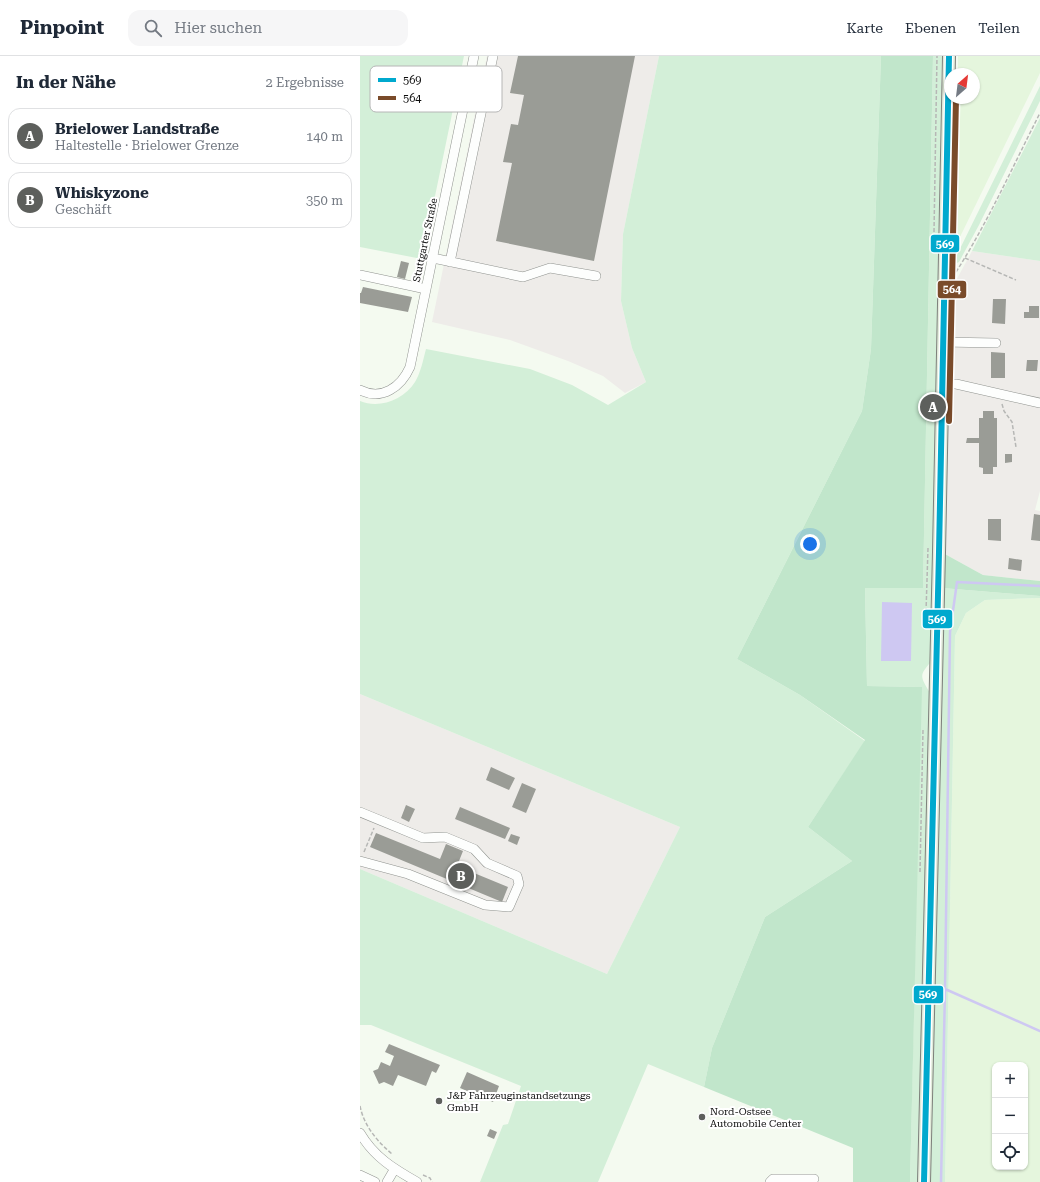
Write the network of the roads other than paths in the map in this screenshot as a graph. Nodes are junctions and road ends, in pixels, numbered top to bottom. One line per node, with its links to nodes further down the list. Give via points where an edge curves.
1 (474, 56): 4 (street, Stuttgarter Straße)
2 (493, 56): 5 (street)
3 (948, 56): 13 (main road)
4 (472, 66)
5 (491, 66)
6 (463, 112): 8 (street, Stuttgarter Straße)
7 (481, 112): 9 (street)
8 (433, 258): 9 (street); 12 (street, Stuttgarter Straße)
9 (450, 262): 11 (street, via 523,277 550,268)
10 (360, 275): 12 (street)
11 (596, 276)
12 (426, 289): 16 (street, Stuttgarter Straße, via 407,374 392,390 382,393)
13 (943, 342): 14 (street); 15 (main road)
14 (996, 343)
15 (942, 384): 17 (street, via 956,384); 28 (main road)
16 (360, 390)
17 (1040, 403)
18 (360, 812): 19 (street, via 423,838 445,837 474,849 487,863 517,876 519,884 510,907 485,905 408,874)
19 (360, 861)
20 (360, 1133): 21 (street, via 378,1157)
21 (394, 1170): 25 (street); 26 (street)
22 (360, 1175): 24 (street)
23 (814, 1180): 27 (street, via 773,1179)
24 (375, 1182)
25 (387, 1182)
26 (417, 1182)
27 (770, 1182)
28 (924, 1182)

